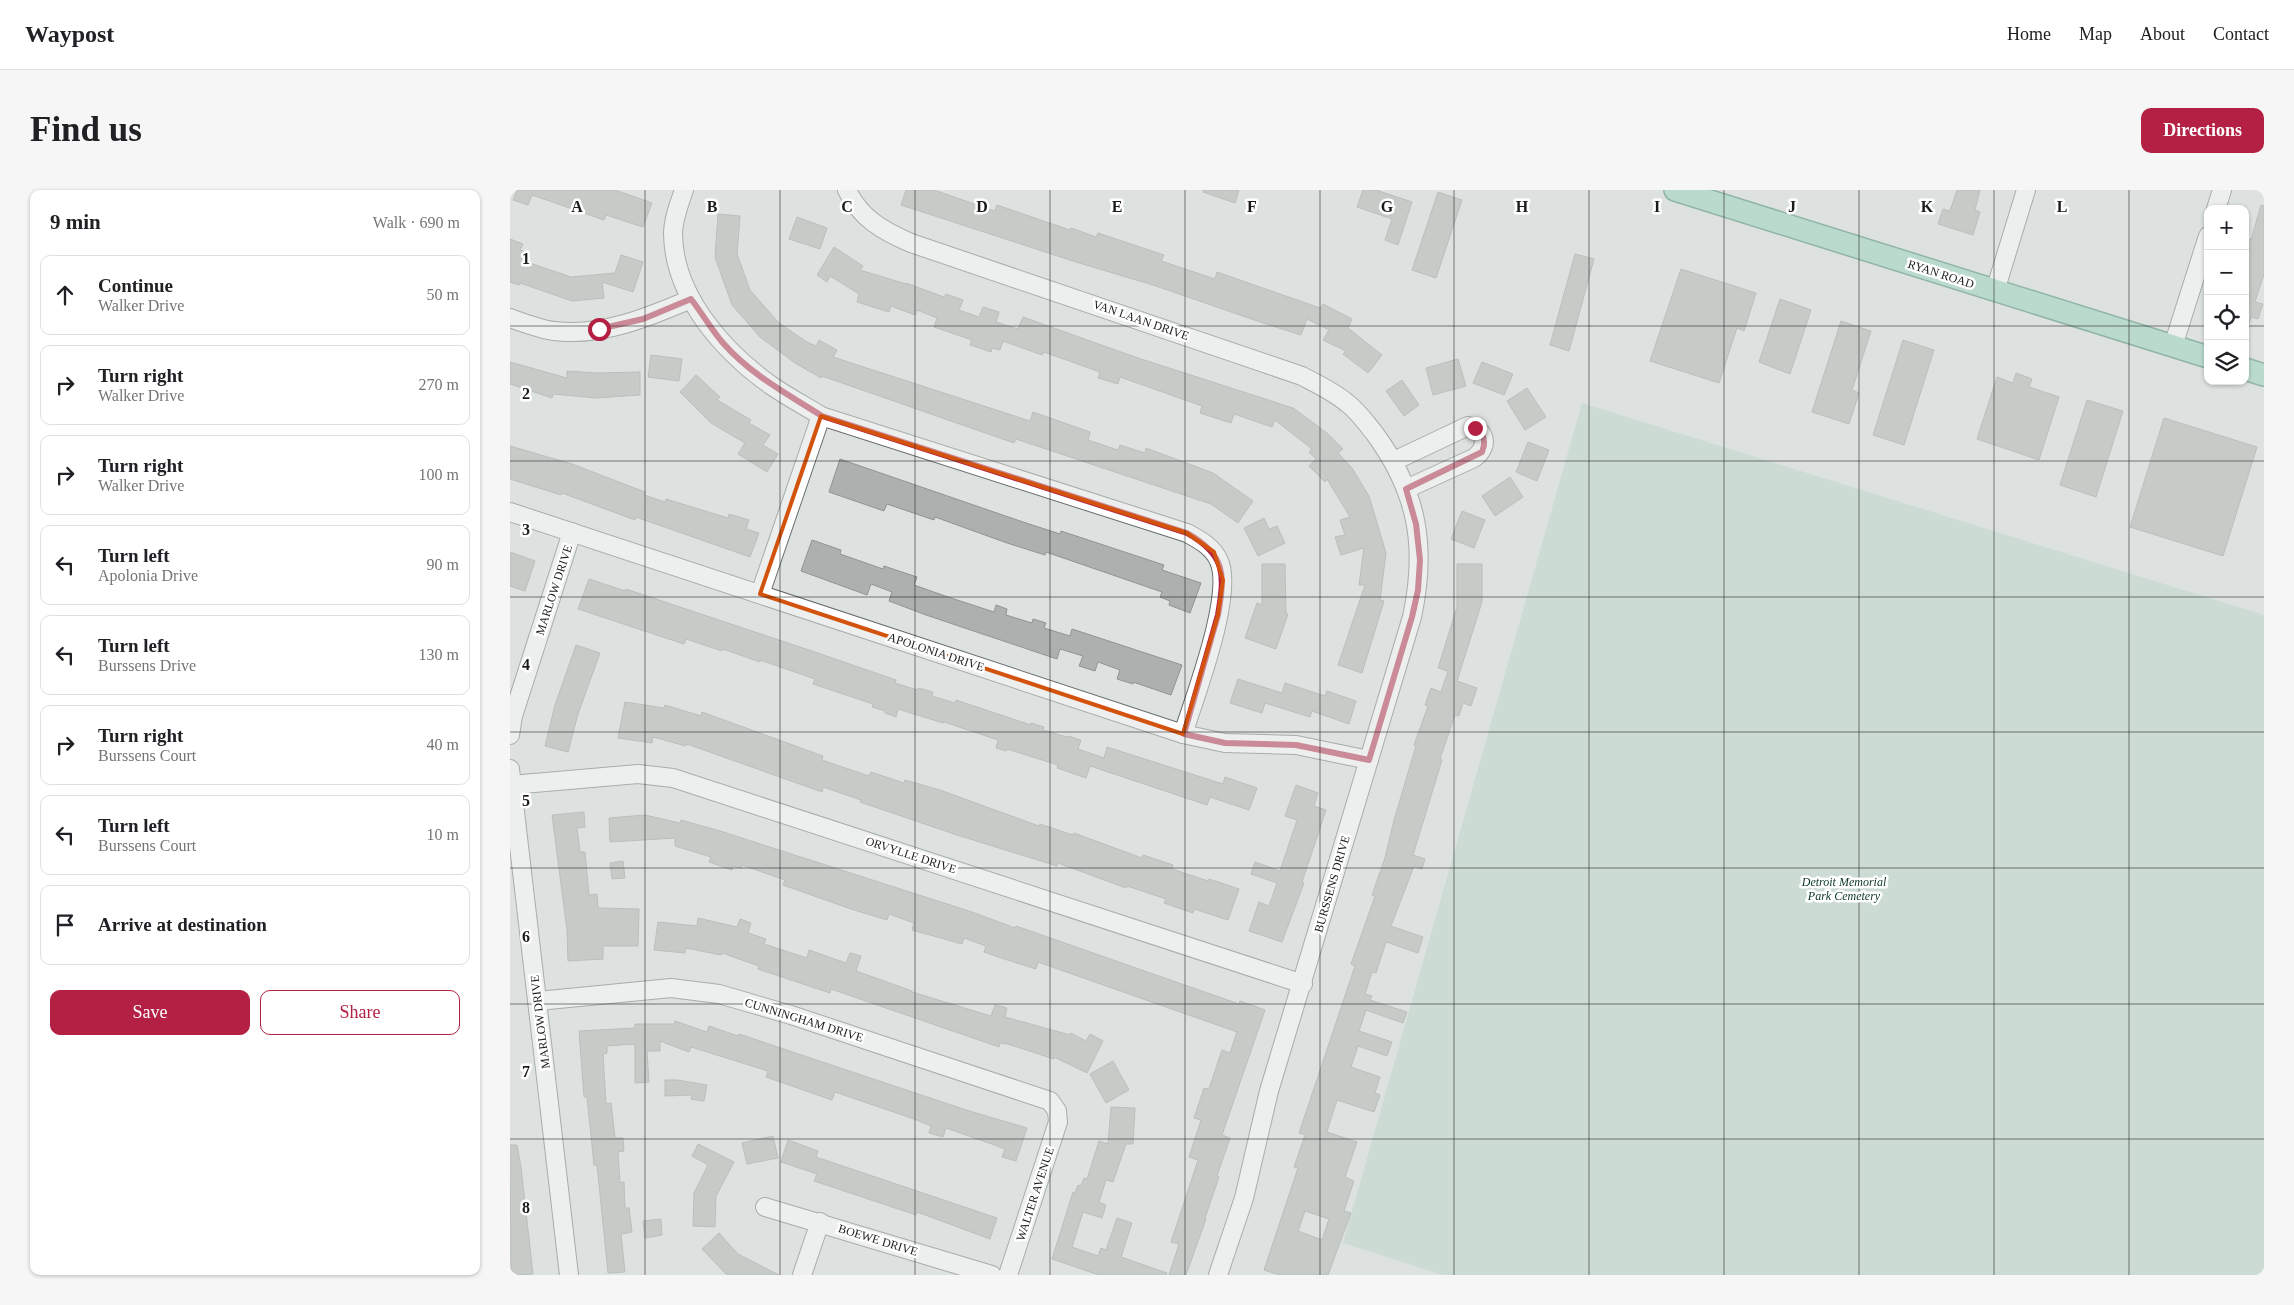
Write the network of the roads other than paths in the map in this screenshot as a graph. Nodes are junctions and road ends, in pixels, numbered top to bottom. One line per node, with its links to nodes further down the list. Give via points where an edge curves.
1 (684, 190): 9 (street, via 673,234 681,276)
2 (847, 190): 16 (street, VAN LAAN DRIVE, via 868,220 904,240 1302,376 1348,403)
3 (1675, 190): 8 (main road, RYAN ROAD)
4 (2026, 190): 8 (street)
5 (2222, 190): 6 (street)
6 (2217, 205)
7 (2204, 249): 11 (street)
8 (1995, 291): 11 (main road, RYAN ROAD)
9 (691, 299): 10 (street, via 643,319 575,332 554,331); 15 (street, via 723,343 745,364 773,386)
10 (510, 318)
11 (2173, 346): 12 (main road, RYAN ROAD)
12 (2204, 356)
13 (2249, 370): 14 (main road)
14 (2264, 375)
15 (822, 416): 20 (street); 22 (street, via 1187,533 1204,542 1219,562 1222,595)
16 (1394, 461): 17 (street, VAN LAAN DRIVE); 17 (street, via 1468,426 1480,431 1484,437 1482,452 1474,458)
17 (1406, 489): 24 (street, BURSSENS DRIVE, via 1416,524 1420,560 1418,590)
18 (510, 512): 19 (street, APOLONIA DRIVE)
19 (572, 532): 20 (street, APOLONIA DRIVE); 21 (street, MARLOW DRIVE)
20 (760, 594): 22 (street, APOLONIA DRIVE)
21 (512, 715): 23 (street, MARLOW DRIVE)
22 (1184, 734): 24 (street, APOLONIA DRIVE, via 1225,743 1296,745)
23 (510, 735)
24 (1369, 760): 26 (street, BURSSENS DRIVE)
25 (510, 777): 26 (street, ORVYLLE DRIVE, via 638,774 673,778); 27 (street, MARLOW DRIVE)
26 (1303, 984): 35 (street, BURSSENS DRIVE, via 1269,1091 1244,1198)
27 (538, 1001): 28 (street, CUNNINGHAM DRIVE, via 671,988 719,994 1036,1095 1050,1101); 31 (street, MARLOW DRIVE)
28 (1057, 1112): 34 (street, WALTER AVENUE, via 1058,1122 1051,1146)
29 (765, 1207): 30 (street, BOEWE DRIVE)
30 (820, 1222): 32 (street); 33 (street, BOEWE DRIVE)
31 (569, 1275)
32 (802, 1275)
33 (992, 1275)
34 (1008, 1275)
35 (1218, 1275)

